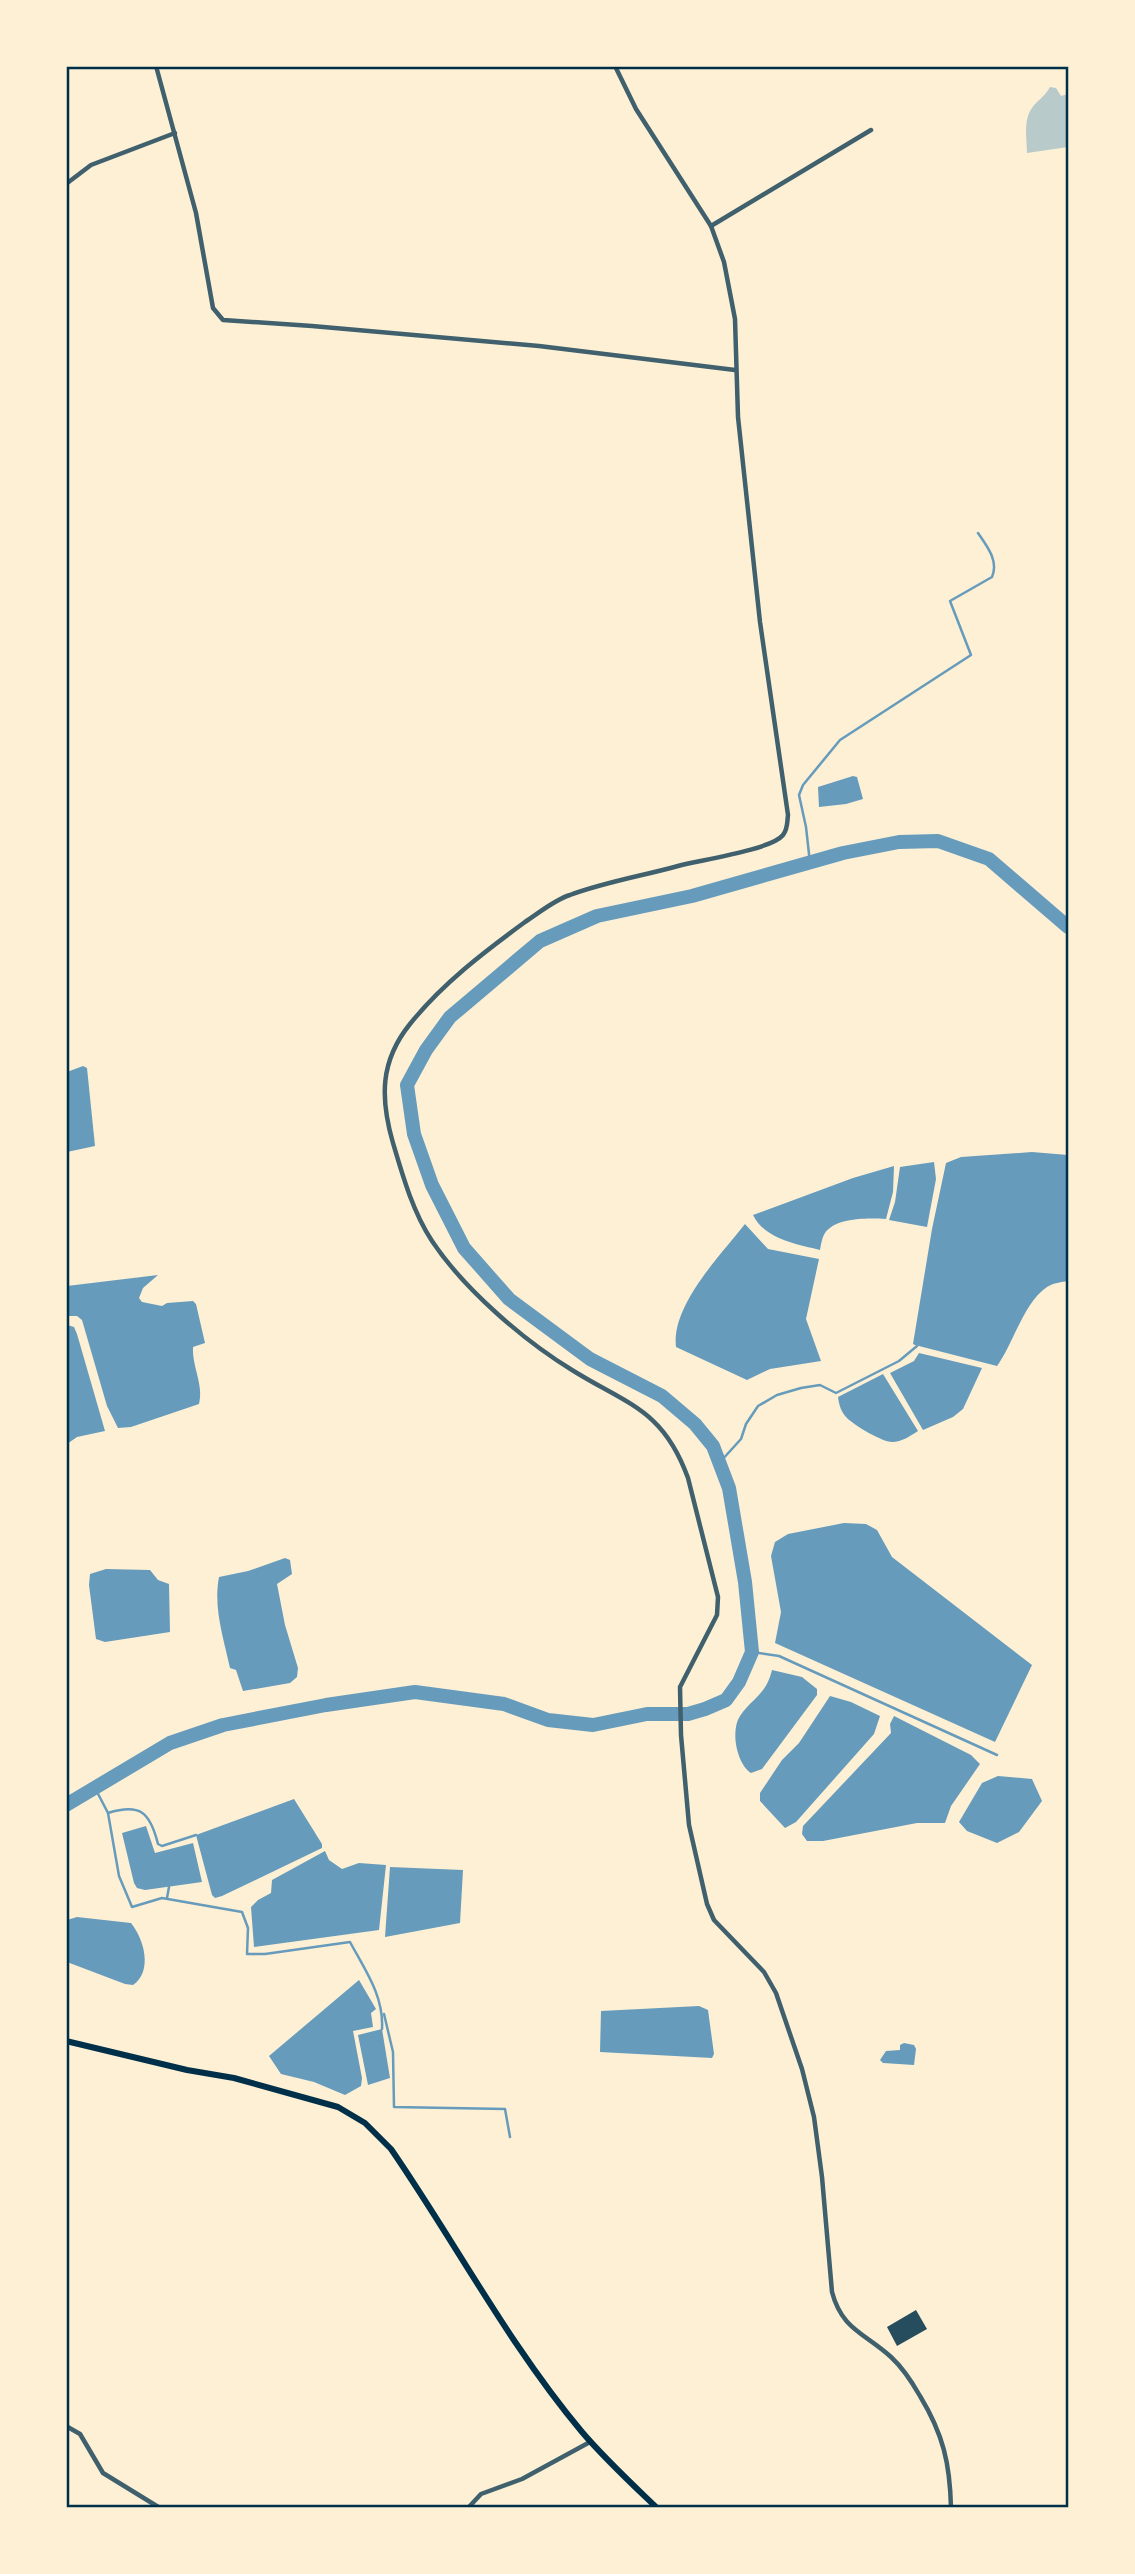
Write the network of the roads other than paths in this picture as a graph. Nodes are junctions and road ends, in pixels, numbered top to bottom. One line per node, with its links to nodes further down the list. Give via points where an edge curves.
1 (156, 66): 4 (street)
2 (615, 66): 6 (street, via 636,109)
3 (870, 130): 6 (street)
4 (175, 133): 5 (street, via 91,165); 7 (street, via 214,308 223,320 538,346)
5 (66, 184)
6 (711, 226): 7 (street, via 730,290 736,327)
7 (735, 370): 14 (street, via 760,622 787,828 782,837 755,848 567,895 473,960 416,1017 394,1047 386,1070 386,1113 411,1198 433,1242 460,1277 543,1350 632,1402 658,1424 674,1444 688,1478 718,1597 717,1615 680,1687 689,1825 706,1904 714,1920 764,1972 776,1993 808,2091 836,2307 846,2323 894,2359 931,2413 947,2456)
8 (66, 2041): 10 (main road, via 234,2077 352,2113 391,2150 515,2340)
9 (66, 2426): 11 (street, via 80,2434 103,2473)
10 (591, 2441): 12 (street, via 522,2479 481,2494); 13 (main road)
11 (160, 2508)
12 (468, 2508)
13 (657, 2508)
14 (951, 2508)

